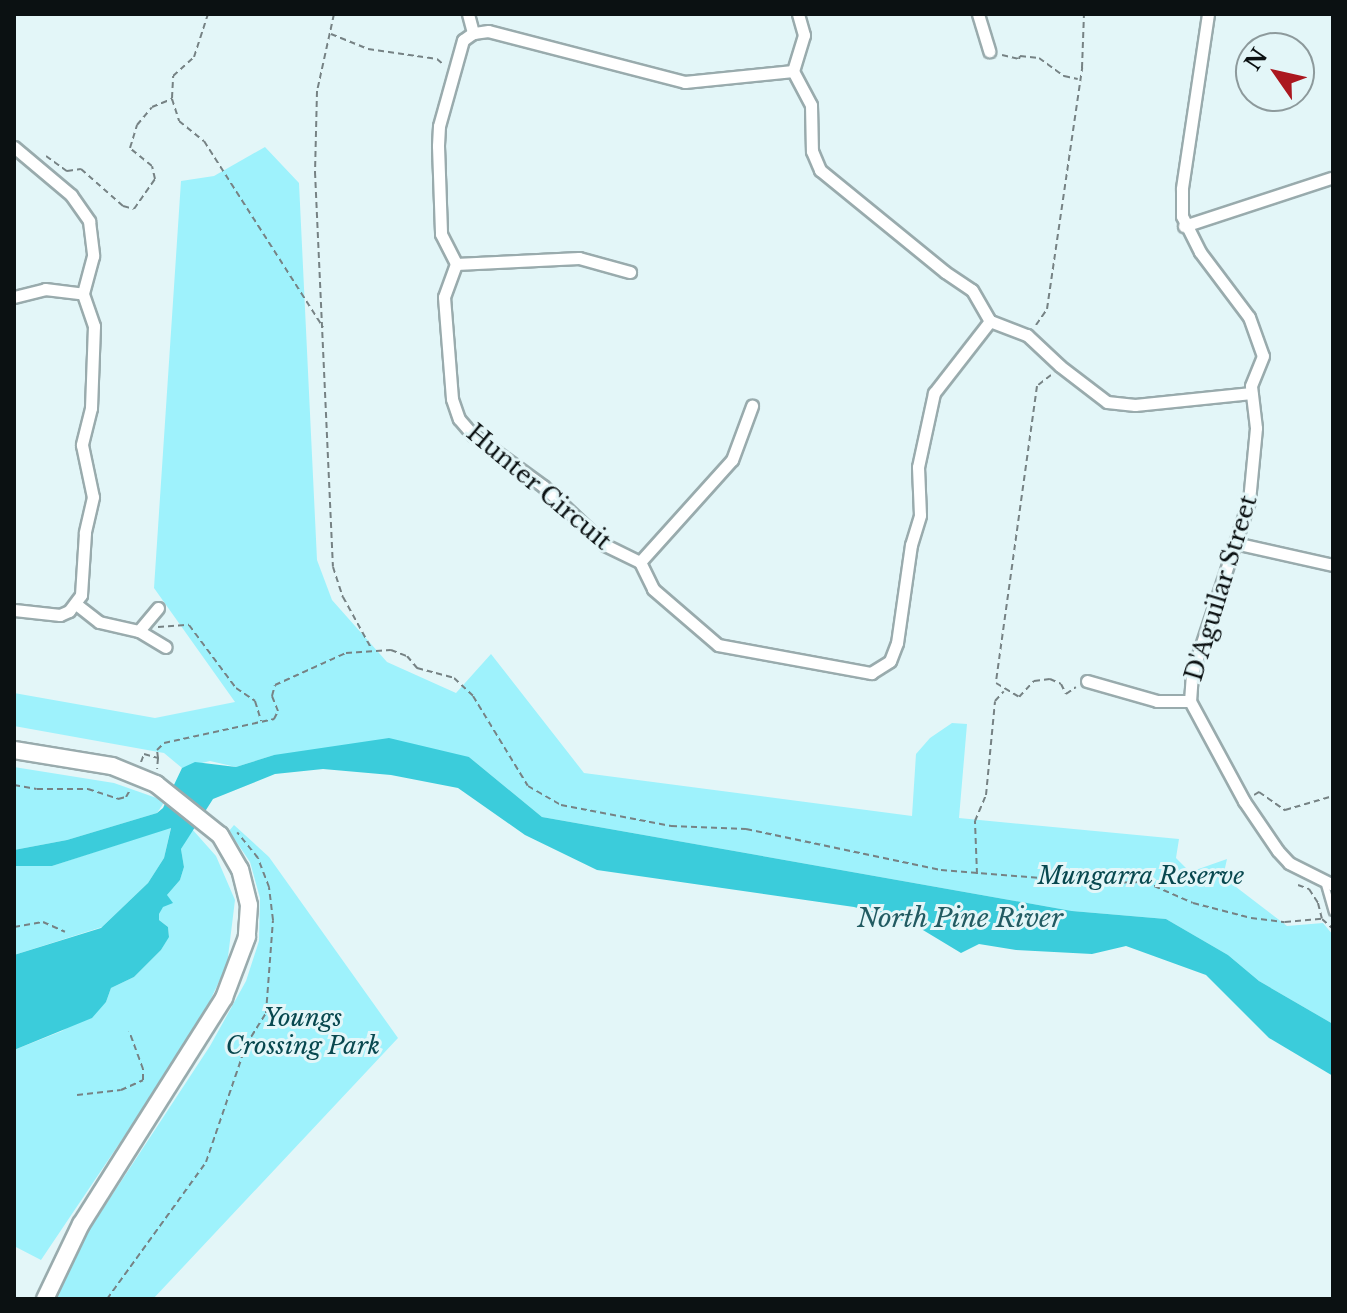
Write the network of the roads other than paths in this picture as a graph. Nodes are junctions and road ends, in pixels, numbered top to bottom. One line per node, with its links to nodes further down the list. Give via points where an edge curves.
1 (468, 14): 5 (street)
2 (798, 14): 7 (street, via 804,35)
3 (978, 14): 6 (street)
4 (1208, 14): 10 (street, via 1182,189)
5 (473, 33): 7 (street, via 488,31 685,82); 11 (street, via 458,47 438,146 441,234)
6 (989, 51)
7 (793, 71): 15 (street, via 811,105 812,151 820,170 972,290)
8 (14, 147): 13 (street, via 71,195 89,221 93,256)
9 (1331, 178): 10 (street)
10 (1184, 226): 16 (street, via 1256,329 1263,356)
11 (456, 264): 12 (street, via 579,258); 19 (street, Hunter Circuit, via 444,297 452,399 459,419 543,486 605,545)
12 (630, 272)
13 (83, 294): 14 (street, via 45,289); 21 (street, via 94,326 91,408 82,445 93,497)
14 (14, 297)
15 (990, 321): 16 (street, via 1027,335 1096,395 1122,405); 19 (street, Hunter Circuit, via 934,393 918,467 920,515 897,643 885,667 863,673 718,645 653,589)
16 (1251, 393): 18 (street, D'Aguilar Street, via 1256,415 1254,476)
17 (752, 406): 19 (street, via 732,460)
18 (1235, 543): 20 (street); 27 (street, D'Aguilar Street, via 1192,673)
19 (640, 562)
20 (1333, 565)
21 (76, 604): 23 (street, via 60,615); 24 (street, via 99,622)
22 (158, 608): 24 (street)
23 (14, 610)
24 (139, 631): 25 (street)
25 (166, 647)
26 (1087, 681): 27 (street, via 1157,701)
27 (1190, 701): 29 (street, D'Aguilar Street, via 1244,801 1283,857)
28 (14, 750): 31 (main road, via 112,766 149,779 203,819 229,848 247,891 247,937 209,1026 81,1224)
29 (1328, 883): 30 (lane)
30 (1333, 912)
31 (45, 1299)

